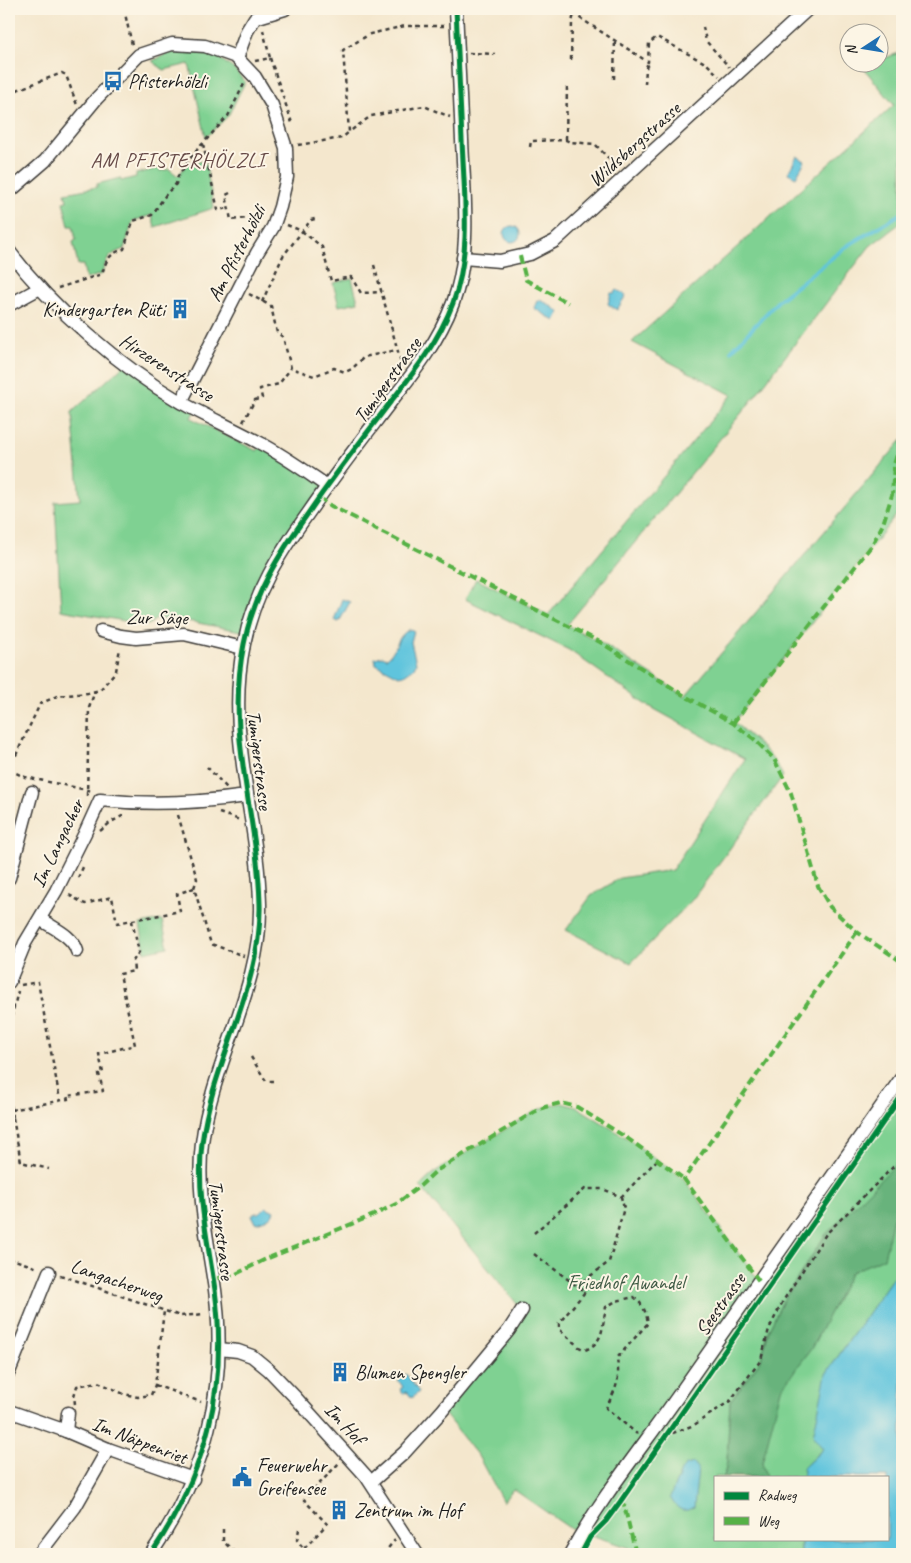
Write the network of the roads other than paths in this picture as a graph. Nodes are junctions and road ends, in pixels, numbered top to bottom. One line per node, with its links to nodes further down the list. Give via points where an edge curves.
1 (285, 9): 5 (street, via 254,18)
2 (456, 9): 9 (street, Tumigerstrasse, via 466,219)
3 (808, 9): 9 (street, Wildsbergstrasse, via 555,241 530,254 500,261)
4 (245, 14): 5 (street)
5 (248, 31): 6 (street)
6 (237, 58): 7 (street, Am Pfisterhölzli, via 205,46 172,44 139,56 120,73 45,161); 12 (street, Am Pfisterhölzli, via 272,105 286,148 287,177 275,221)
7 (9, 192)
8 (9, 251): 10 (street, Hirzerenstrasse)
9 (463, 258): 13 (street, Tumigerstrasse, via 454,301 440,332 410,378)
10 (42, 290): 11 (street); 12 (street, Hirzerenstrasse, via 103,347)
11 (9, 305)
12 (181, 402): 13 (street, Hirzerenstrasse, via 270,449)
13 (327, 486): 16 (street, Tumigerstrasse, via 280,553 260,592)
14 (101, 631): 15 (street, Zur Säge, via 136,638 184,634)
15 (208, 640): 16 (street, Zur Säge); 17 (street)
16 (243, 648): 19 (street, Tumigerstrasse, via 237,720)
17 (205, 653)
18 (32, 792): 20 (street)
19 (247, 796): 21 (street, Im Langacher, via 165,804 100,800); 27 (street, Tumigerstrasse, via 258,869 258,936 249,982 208,1110 200,1174 218,1313)
20 (9, 878)
21 (40, 919): 22 (street); 23 (street, Im Langacher, via 25,943)
22 (78, 947)
23 (14, 984)
24 (902, 1077): 38 (street, Seestrasse, via 607,1493)
25 (49, 1272): 28 (street)
26 (522, 1310): 34 (street, via 510,1330 442,1411 404,1453)
27 (219, 1349): 33 (street, Tumigerstrasse, via 214,1407); 34 (street, Im Hof, via 252,1356 348,1454)
28 (9, 1372)
29 (9, 1411): 31 (street, Im Näppenriet)
30 (72, 1412): 31 (street)
31 (66, 1431): 32 (street, Im Näppenriet)
32 (108, 1449): 33 (street, Im Näppenriet); 35 (street, via 75,1507)
33 (193, 1480): 36 (street, Tumigerstrasse)
34 (371, 1482): 37 (street, Im Hof)
35 (39, 1554)
36 (151, 1554)
37 (417, 1554)
38 (570, 1554)

